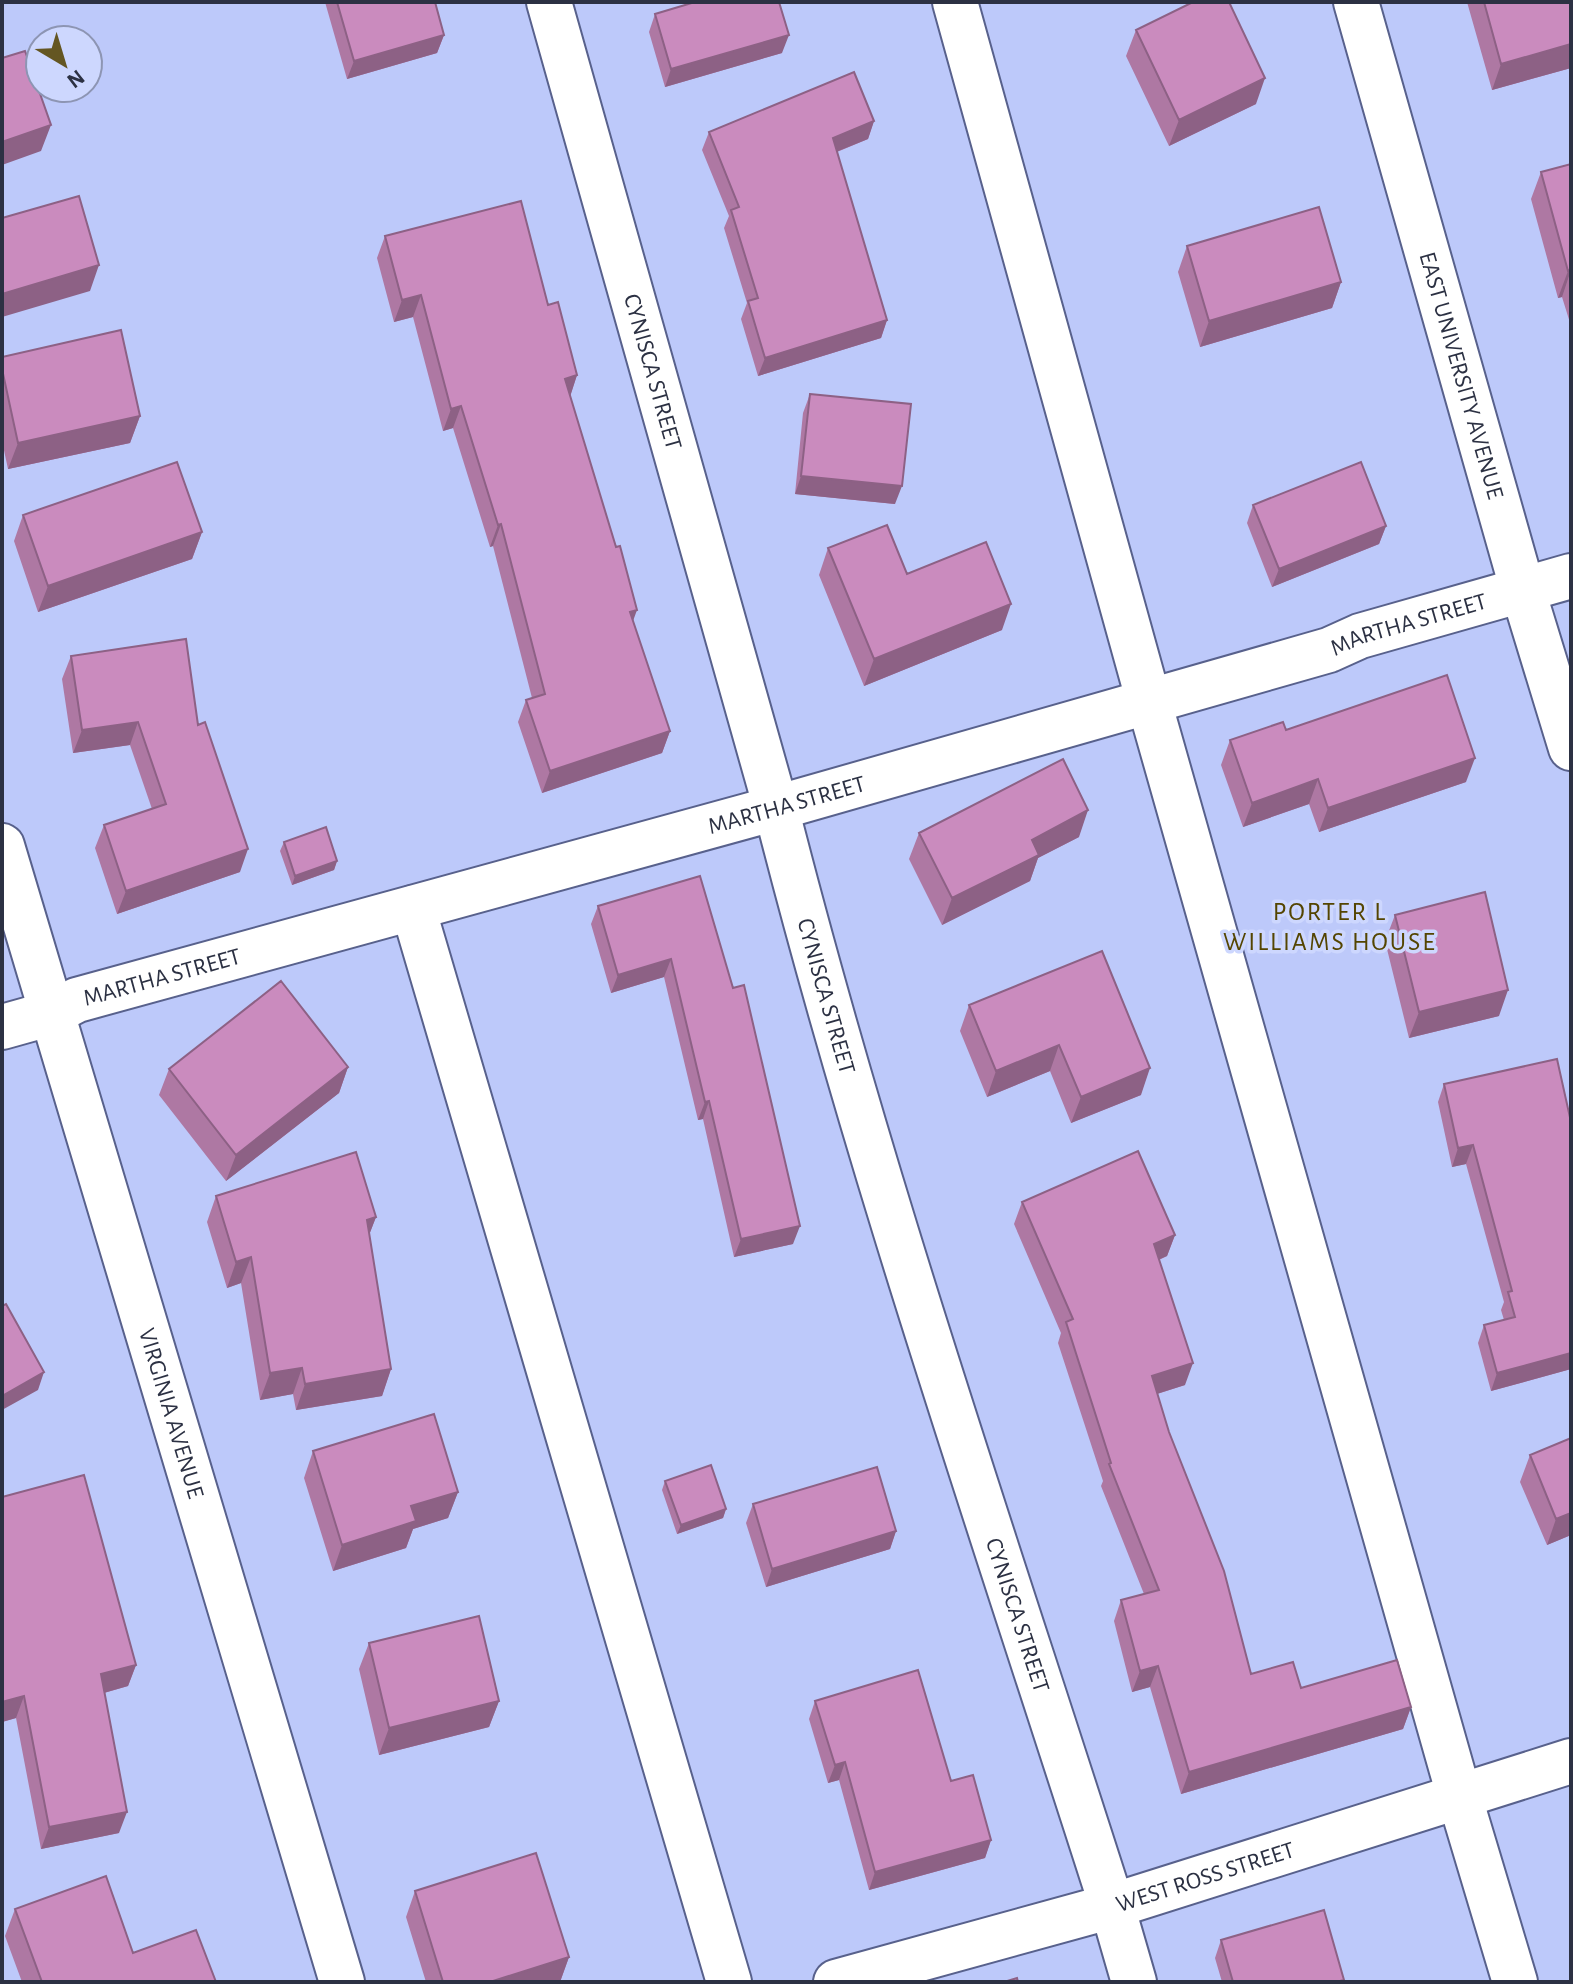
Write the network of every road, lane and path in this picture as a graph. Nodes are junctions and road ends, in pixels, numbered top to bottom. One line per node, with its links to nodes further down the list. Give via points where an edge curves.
1 (549, 2): 8 (street, CYNISCA STREET)
2 (955, 2): 6 (street)
3 (1356, 2): 5 (street, EAST UNIVERSITY AVENUE)
4 (1571, 576): 5 (street, MARTHA STREET)
5 (1523, 591): 6 (street, MARTHA STREET); 7 (street, EAST UNIVERSITY AVENUE)
6 (1149, 702): 8 (street, MARTHA STREET); 14 (street)
7 (1571, 748)
8 (776, 808): 10 (street, MARTHA STREET); 15 (street, CYNISCA STREET, via 887,1203)
9 (2, 846): 11 (street, VIRGINIA AVENUE)
10 (413, 908): 11 (street, MARTHA STREET, via 77,1000); 17 (street)
11 (52, 1013): 12 (street, MARTHA STREET); 16 (street, VIRGINIA AVENUE)
12 (2, 1027)
13 (1571, 1761): 14 (street, WEST ROSS STREET)
14 (1459, 1795): 15 (street, WEST ROSS STREET); 20 (street)
15 (1112, 1906): 18 (street, WEST ROSS STREET); 19 (street, CYNISCA STREET)
16 (342, 1982)
17 (729, 1982)
18 (836, 1982)
19 (1134, 1982)
20 (1515, 1982)

